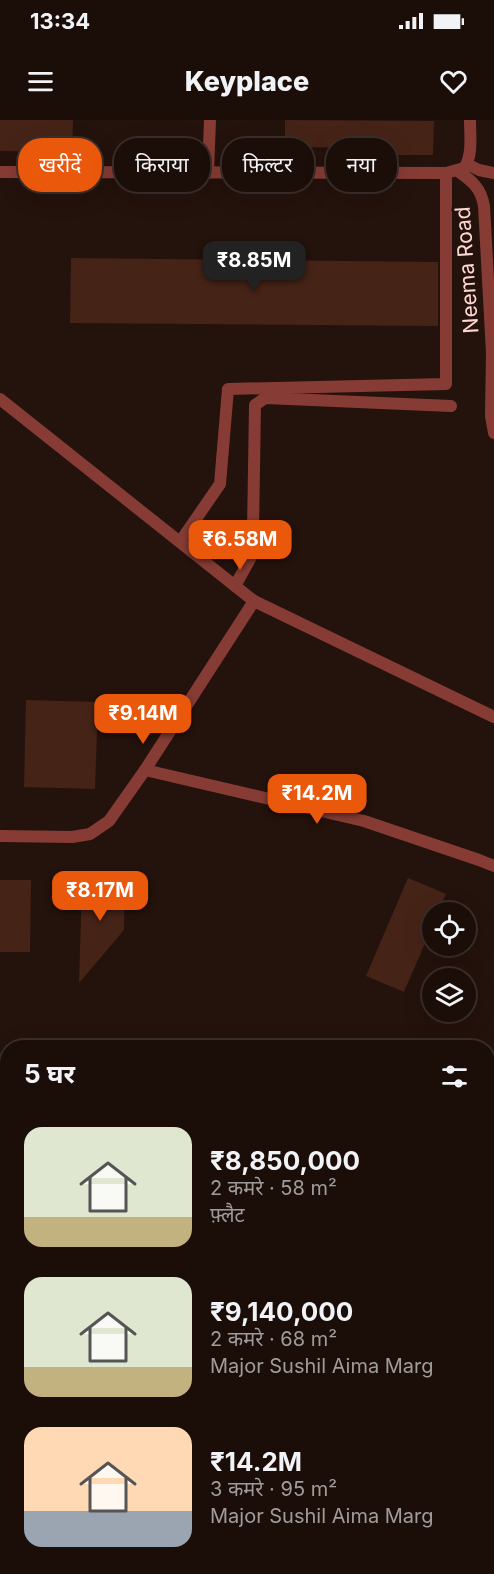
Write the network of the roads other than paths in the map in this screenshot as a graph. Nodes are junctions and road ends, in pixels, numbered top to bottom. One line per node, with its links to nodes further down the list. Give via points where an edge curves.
1 (210, 120): 3 (street)
2 (470, 120): 4 (street, via 469,157)
3 (209, 138)
4 (457, 169): 7 (street); 8 (street); 11 (street, Neema Road, via 476,184 484,206); 12 (street, via 446,384 228,389 220,484)
5 (0, 172): 6 (street)
6 (114, 173)
7 (210, 173)
8 (494, 173)
9 (0, 399): 12 (street)
10 (451, 406): 13 (street, via 265,398 255,405 253,532 250,559)
11 (494, 433)
12 (180, 542): 13 (street)
13 (235, 586): 14 (street)
14 (254, 601): 15 (street); 16 (street)
15 (494, 717)
16 (145, 770): 17 (street, via 109,821 90,834); 18 (street, via 364,821)
17 (0, 836)
18 (494, 866)

